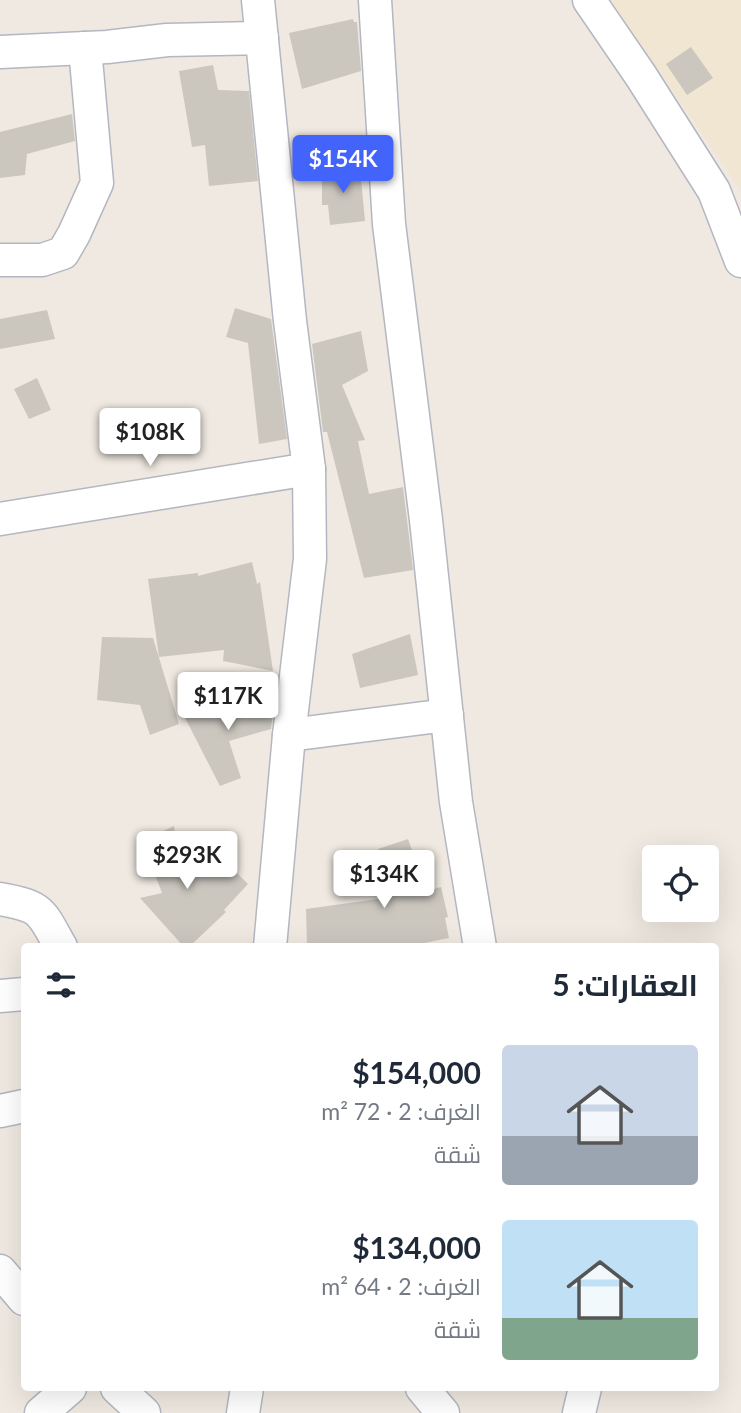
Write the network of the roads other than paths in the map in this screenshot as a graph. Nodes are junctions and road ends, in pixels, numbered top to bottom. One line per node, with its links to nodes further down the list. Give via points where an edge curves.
1 (258, 0): 4 (street)
2 (375, 0): 11 (street, via 389,224)
3 (589, 0): 8 (street, via 714,191)
4 (262, 38): 5 (street); 9 (street)
5 (85, 48): 6 (street); 7 (street, via 97,183 63,253 42,260)
6 (0, 52)
7 (0, 260)
8 (741, 261)
9 (309, 469): 10 (street); 12 (street, via 310,559)
10 (0, 519)
11 (447, 715): 12 (street); 16 (street)
12 (289, 735): 15 (street)
13 (0, 899): 14 (street, via 32,906 44,916)
14 (59, 943)
15 (270, 943)
16 (479, 943)
17 (21, 994): 18 (street)
18 (0, 996)
19 (21, 1108): 20 (street)
20 (0, 1111)
21 (0, 1271): 22 (street)
22 (21, 1296)
23 (67, 1391): 28 (street)
24 (120, 1391): 29 (street)
25 (247, 1391): 30 (street)
26 (425, 1391): 31 (street)
27 (583, 1391): 32 (street)
28 (41, 1413)
29 (144, 1413)
30 (243, 1413)
31 (443, 1413)
32 (579, 1413)

